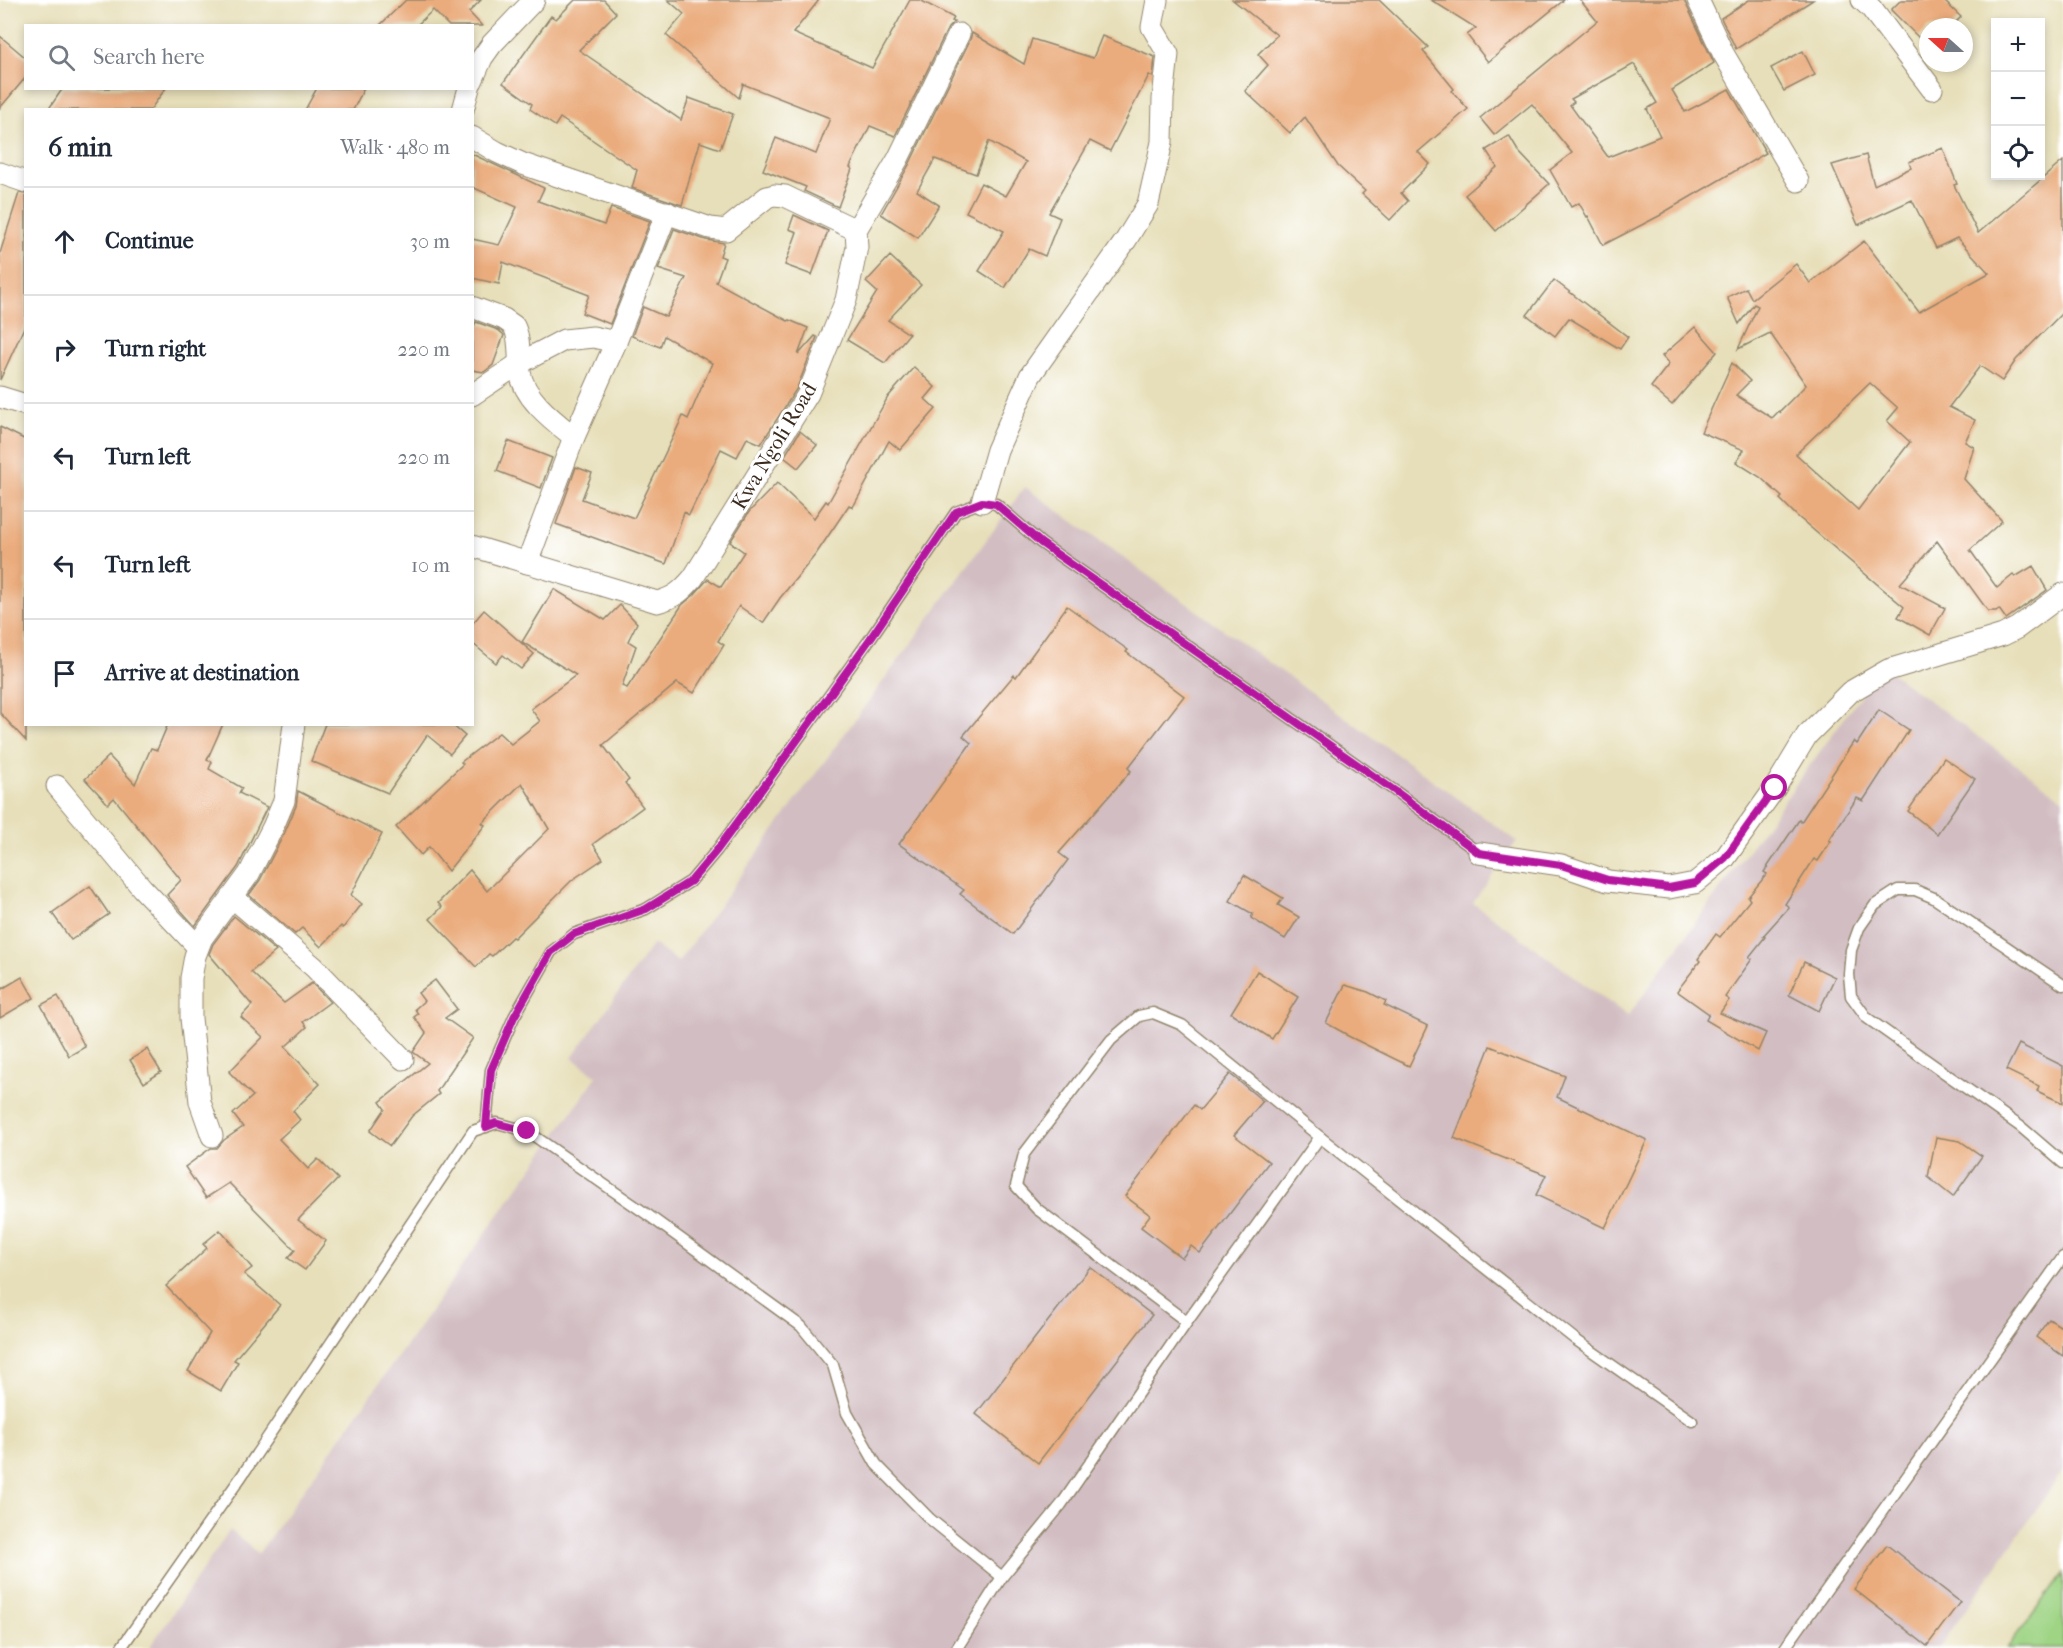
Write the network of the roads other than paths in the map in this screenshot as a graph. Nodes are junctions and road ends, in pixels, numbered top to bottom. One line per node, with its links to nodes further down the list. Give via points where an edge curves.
1 (534, 0): 6 (street, via 492,44)
2 (1157, 0): 23 (street, via 1152,27 1168,54 1162,142 1148,204 1030,376 997,450)
3 (1698, 0): 13 (street, via 1723,53)
4 (1862, 0): 7 (street)
5 (959, 34): 15 (street, via 898,159)
6 (474, 76)
7 (1932, 89)
8 (468, 90): 9 (street)
9 (464, 108)
10 (474, 138): 14 (street, via 523,164)
11 (0, 172): 12 (street)
12 (24, 181)
13 (1798, 181)
14 (667, 212): 15 (street, via 726,230 774,195); 17 (street)
15 (856, 230): 25 (street, Kwa Ngoli Road, via 857,247 846,300 808,394 682,592 657,602)
16 (474, 308): 18 (street, via 513,324)
17 (616, 342): 18 (street, via 593,337 564,340); 22 (street)
18 (520, 363): 19 (street); 22 (street, via 521,378 530,393)
19 (474, 393)
20 (0, 397): 21 (street)
21 (24, 404)
22 (574, 437): 25 (street)
23 (982, 502): 29 (lane, via 996,504 1041,543); 34 (lane, via 956,512 777,769 691,881 646,909 574,934 551,952 514,1017 491,1070)
24 (474, 547): 25 (street)
25 (528, 563)
26 (2063, 594): 29 (street, via 2003,635 1888,669 1850,692 1807,735 1725,858 1695,883 1669,888 1608,880 1561,865)
27 (294, 726): 30 (street, via 284,801 263,849)
28 (57, 786): 31 (street, via 142,888)
29 (1479, 853)
30 (232, 897): 31 (street); 33 (street, via 314,967)
31 (198, 947): 35 (street, via 191,978 191,1018 200,1102)
32 (2063, 985): 37 (lane, via 1934,898 1915,890 1898,890 1875,905 1859,928 1851,950 1851,996 1867,1018 2021,1127)
33 (403, 1059)
34 (486, 1127): 41 (lane, via 496,1123 527,1131 801,1326 833,1365 847,1413 876,1464 930,1519); 42 (lane, via 473,1131)
35 (212, 1136)
36 (1320, 1137): 39 (lane); 39 (lane, via 1182,1025 1153,1013 1139,1016 1111,1040 1024,1154 1016,1186 1037,1209); 40 (lane, via 1576,1340)
37 (2063, 1163)
38 (2063, 1257): 44 (lane)
39 (1187, 1322): 41 (lane, via 1061,1505)
40 (1692, 1421)
41 (1002, 1577): 43 (lane)
42 (121, 1648)
43 (957, 1648)
44 (1785, 1648)

